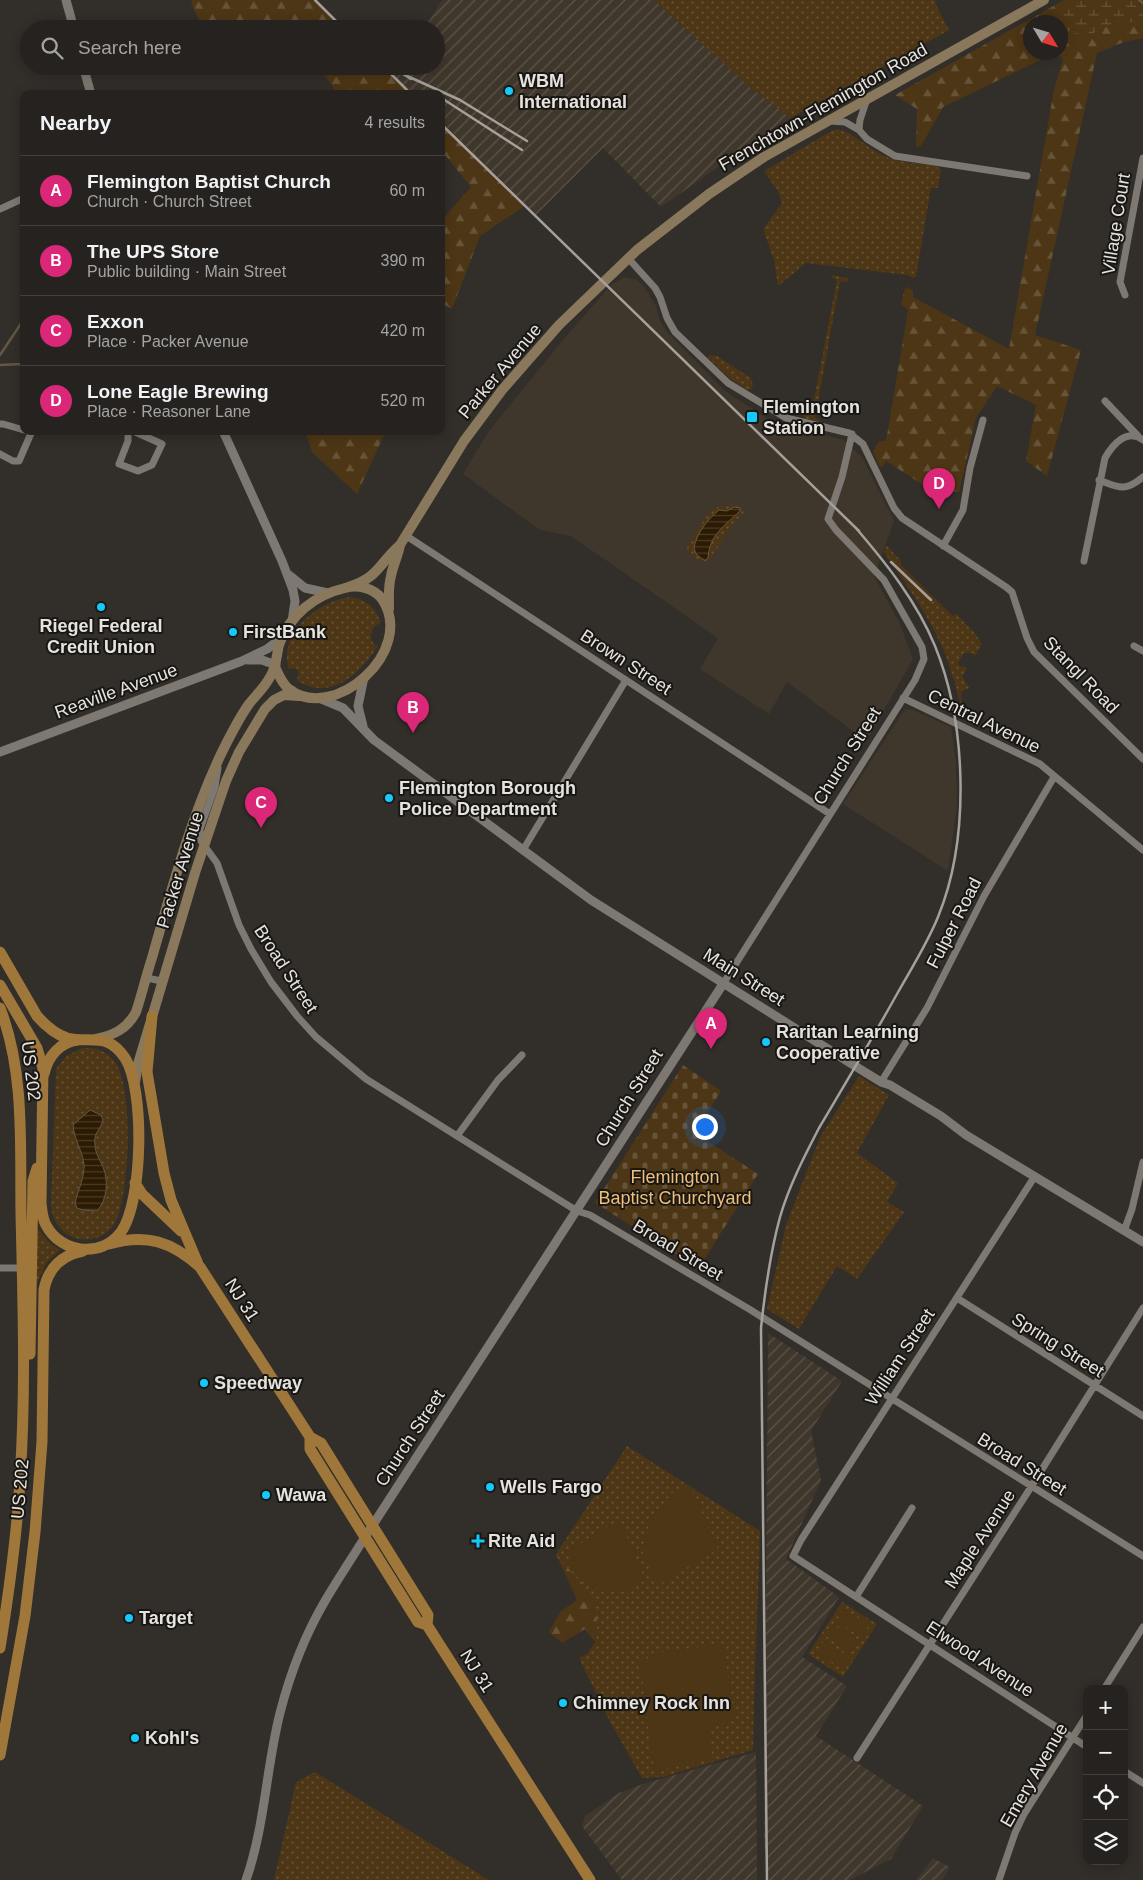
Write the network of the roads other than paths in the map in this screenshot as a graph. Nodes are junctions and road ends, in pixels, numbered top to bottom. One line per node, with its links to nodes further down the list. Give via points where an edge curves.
1 (66, 0): 3 (street)
2 (1044, 0): 6 (main road, Frenchtown-Flemington Road)
3 (72, 20)
4 (86, 75): 5 (street)
5 (90, 90)
6 (867, 98): 7 (main road, Frenchtown-Flemington Road); 8 (street)
7 (826, 121): 8 (street, via 845,122); 15 (main road, Frenchtown-Flemington Road, via 727,182)
8 (859, 130): 10 (street, via 867,139 895,156)
9 (1143, 158): 11 (street, Village Court)
10 (1027, 176)
11 (1134, 199): 13 (street); 16 (street, Village Court, via 1120,282)
12 (20, 200): 14 (street)
13 (1143, 201)
14 (0, 208)
15 (628, 258): 21 (street, via 655,288 668,322 676,332 728,383 792,421); 30 (main road, Parker Avenue, via 559,325 502,390 464,441)
16 (1125, 295)
17 (1105, 401): 26 (street)
18 (983, 420): 31 (street, via 963,510)
19 (0, 424): 20 (street)
20 (20, 429)
21 (852, 434): 31 (street, Stangl Road, via 863,444 902,518); 47 (street, Church Street, via 828,519 884,580 922,647 923,664)
22 (30, 435): 27 (street, via 19,461)
23 (128, 435): 24 (street, via 119,464 138,471 152,465 162,444)
24 (142, 435)
25 (225, 435): 33 (street)
26 (1141, 438): 29 (street, via 1124,436 1114,445 1105,458)
27 (0, 454)
28 (1143, 477): 29 (street, via 1125,488)
29 (1099, 480): 32 (street)
30 (402, 540): 34 (main road, Parker Avenue, via 376,573); 36 (main road, Parker Avenue, via 389,587); 44 (street, Brown Street)
31 (943, 546): 51 (street, Stangl Road, via 1012,592 1026,638 1034,652)
32 (1084, 561)
33 (285, 569): 35 (street, via 304,588); 37 (street, via 295,601)
34 (348, 587): 35 (main road); 36 (main road, via 373,591)
35 (328, 593): 37 (main road, via 308,604)
36 (390, 615): 43 (main road, via 391,634 386,650)
37 (292, 622): 38 (main road)
38 (282, 638): 41 (street, Reaville Avenue); 42 (main road)
39 (1134, 646): 40 (street)
40 (1143, 651)
41 (242, 661): 42 (street, Reaville Avenue, via 262,660); 49 (street, Reaville Avenue)
42 (276, 666): 45 (main road, via 285,685); 50 (main road, Packer Avenue, via 240,717)
43 (364, 677): 46 (main road, via 338,694); 48 (street, via 358,706)
44 (626, 680): 53 (street, Brown Street); 55 (street)
45 (302, 696): 46 (main road); 54 (main road, Packer Avenue, via 287,695 274,700 258,719 226,781)
46 (319, 698): 48 (street, Main Street, via 343,708)
47 (903, 698): 52 (street, Central Avenue, via 1034,761); 53 (street, Church Street)
48 (367, 733): 55 (street, Main Street)
49 (0, 752)
50 (219, 758): 54 (street, via 215,787 200,829); 58 (main road, Packer Avenue, via 195,817)
51 (1143, 759)
52 (1054, 777): 56 (street, Central Avenue); 68 (street, Fulper Road, via 984,896 927,1008)
53 (830, 814): 60 (street, Church Street)
54 (204, 845): 59 (main road, Packer Avenue); 70 (street, Broad Street, via 217,863 242,931 255,956 306,1028 353,1069)
55 (523, 850): 60 (street, Main Street, via 591,900)
56 (1143, 850)
57 (0, 952): 64 (highway, US 202 / US 202, via 41,1020 60,1035)
58 (146, 978): 59 (street); 65 (main road, Packer Avenue, via 136,1012 128,1025 115,1034)
59 (162, 982): 63 (main road, Packer Avenue)
60 (723, 984): 68 (street, Main Street); 75 (street, Church Street)
61 (0, 985): 67 (highway, via 37,1048 44,1068)
62 (0, 1008): 83 (highway, US 202 / US 202, via 12,1046 17,1087)
63 (152, 1016): 69 (main road, Packer Avenue, via 138,1064); 77 (highway, via 147,1061 150,1096 168,1192)
64 (82, 1039): 65 (highway, US 202 / US 202); 67 (highway, via 69,1042 54,1054)
65 (96, 1039): 69 (highway, US 202 / US 202, via 111,1044 122,1054)
66 (522, 1055): 70 (street, via 498,1080)
67 (44, 1080): 71 (highway)
68 (881, 1082): 73 (street, Main Street)
69 (135, 1088): 74 (highway, US 202 / US 202, via 139,1150)
70 (457, 1136): 75 (street, Broad Street)
71 (42, 1152): 80 (highway, via 41,1203 46,1225 61,1242 73,1248); 90 (highway, via 33,1182 29,1392)
72 (1143, 1162): 76 (street)
73 (1035, 1176): 76 (street, Main Street); 84 (street, William Street)
74 (135, 1183): 77 (highway, NJ 31); 79 (highway, US 202, via 125,1225)
75 (576, 1211): 87 (street, Broad Street, via 590,1215 720,1292); 93 (street, Church Street)
76 (1124, 1231): 78 (street, Main Street)
77 (187, 1238): 81 (highway, NJ 31)
78 (1143, 1242)
79 (108, 1244): 80 (highway, US 202); 81 (highway, NJ 31 / NJ 31, via 128,1239 151,1240 173,1247)
80 (90, 1250): 106 (highway, US 202 / US 202, via 63,1258 45,1282 42,1442 35,1532 25,1616)
81 (200, 1267): 89 (highway, NJ 31 / NJ 31)
82 (0, 1268): 83 (street)
83 (22, 1268): 90 (highway, US 202 / US 202)
84 (957, 1298): 86 (street, Spring Street); 87 (street, William Street)
85 (1143, 1308): 86 (street, Maple Avenue)
86 (1095, 1386): 88 (street, Spring Street); 91 (street, Maple Avenue)
87 (890, 1399): 91 (street, Broad Street); 95 (street, William Street)
88 (1143, 1416)
89 (310, 1438): 93 (highway, NJ 31 / NJ 31, via 321,1443); 94 (highway, NJ 31 / NJ 31, via 310,1449)
90 (20, 1478): 101 (highway, US 202 / US 202, via 12,1570)
91 (1031, 1487): 96 (street, Broad Street); 100 (street, Maple Avenue)
92 (912, 1508): 97 (street)
93 (373, 1525): 94 (street, Church Street); 98 (highway, NJ 31 / NJ 31, via 428,1615)
94 (365, 1537): 98 (highway, NJ 31 / NJ 31, via 418,1622); 110 (street, Church Street, via 325,1602 297,1660 280,1713 259,1833)
95 (793, 1556): 97 (street, Elwood Avenue)
96 (1143, 1556)
97 (856, 1597): 100 (street, Elwood Avenue)
98 (427, 1626): 111 (highway, NJ 31 / NJ 31)
99 (1143, 1627): 102 (street)
100 (930, 1644): 104 (street, Elwood Avenue); 107 (street, Maple Avenue)
101 (0, 1648)
102 (1107, 1685)
103 (1083, 1721): 104 (street, Emery Avenue)
104 (1072, 1738): 105 (street, Elwood Avenue); 112 (street, Emery Avenue, via 1024,1814)
105 (1083, 1745)
106 (0, 1755)
107 (857, 1758)
108 (1128, 1774): 109 (street)
109 (1143, 1783)
110 (246, 1880)
111 (590, 1880)
112 (999, 1880)

